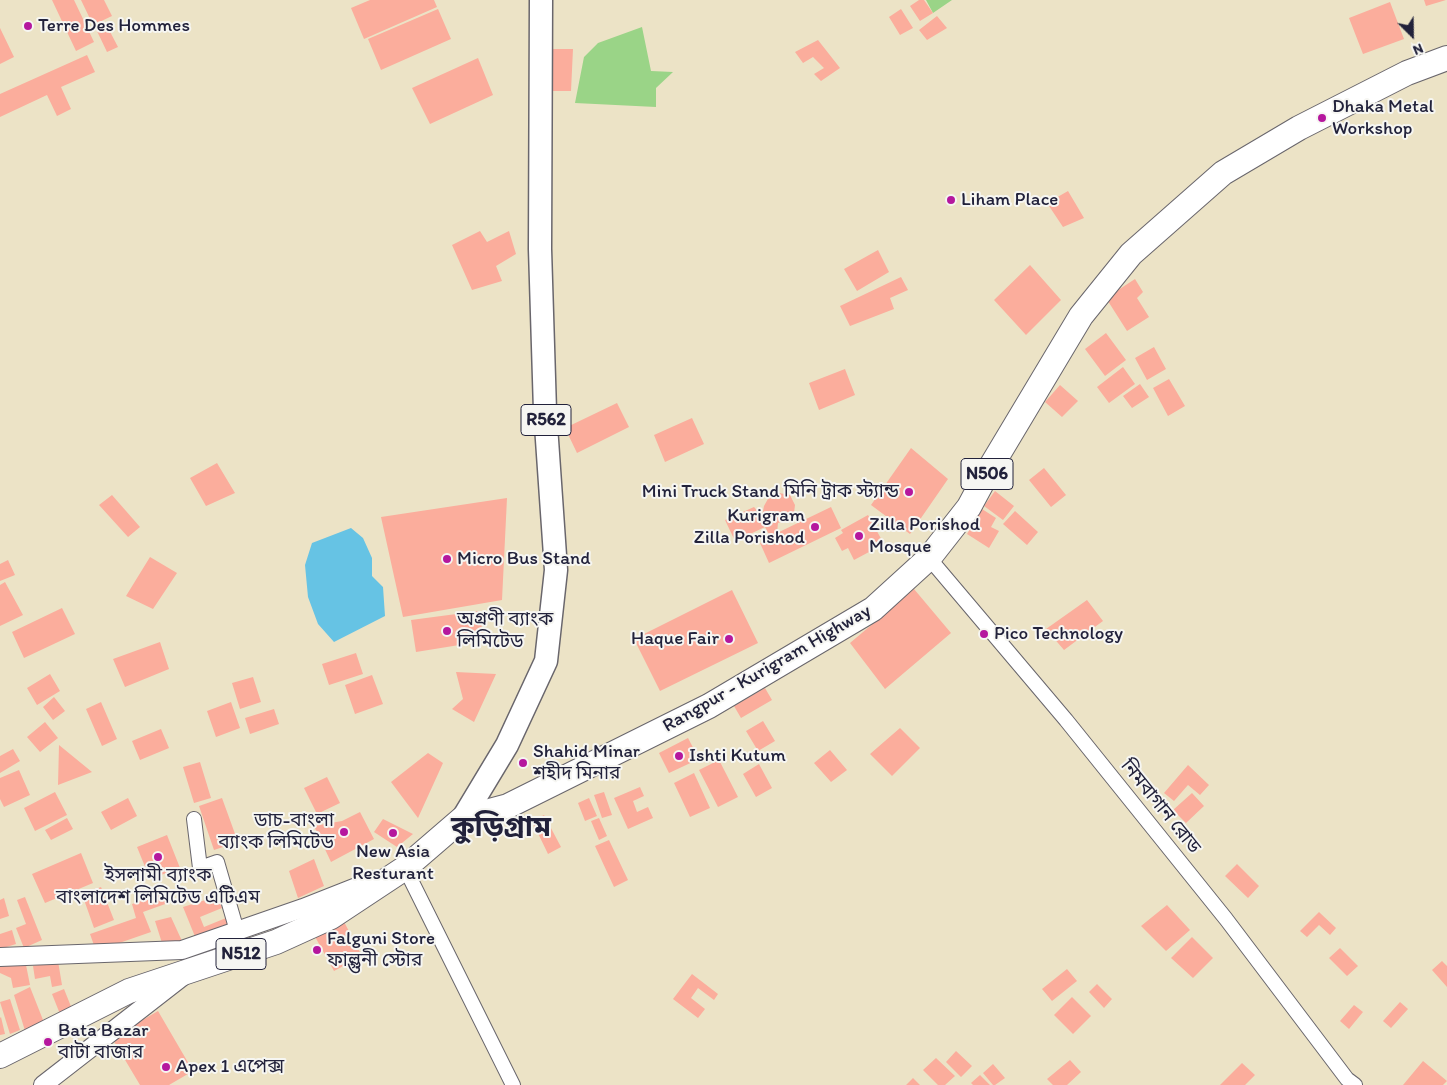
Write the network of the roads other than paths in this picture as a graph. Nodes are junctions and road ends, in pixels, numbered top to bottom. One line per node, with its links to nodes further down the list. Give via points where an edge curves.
1 (541, 0): 4 (main road, R562, via 540,258 545,411 556,570 546,661 506,746)
2 (1447, 58): 3 (highway, Rangpur - Kurigram Highway / N506, via 1407,73 1299,128 1223,173 1130,254 1081,316 969,507)
3 (929, 558): 4 (highway, Rangpur - Kurigram Highway / N506, via 873,609 709,706 508,806); 13 (street, নিমবাগান রোড, via 1066,720 1226,919 1347,1079)
4 (463, 818): 6 (highway, N512)
5 (194, 819): 7 (street, via 200,868 217,862)
6 (405, 868): 7 (street); 9 (highway, N512, via 331,917 276,942); 12 (street)
7 (237, 931): 8 (street, via 182,950)
8 (0, 957)
9 (191, 971): 10 (highway, N512, via 129,991); 11 (street)
10 (0, 1056)
11 (46, 1084)
12 (513, 1085)
13 (1355, 1085)

